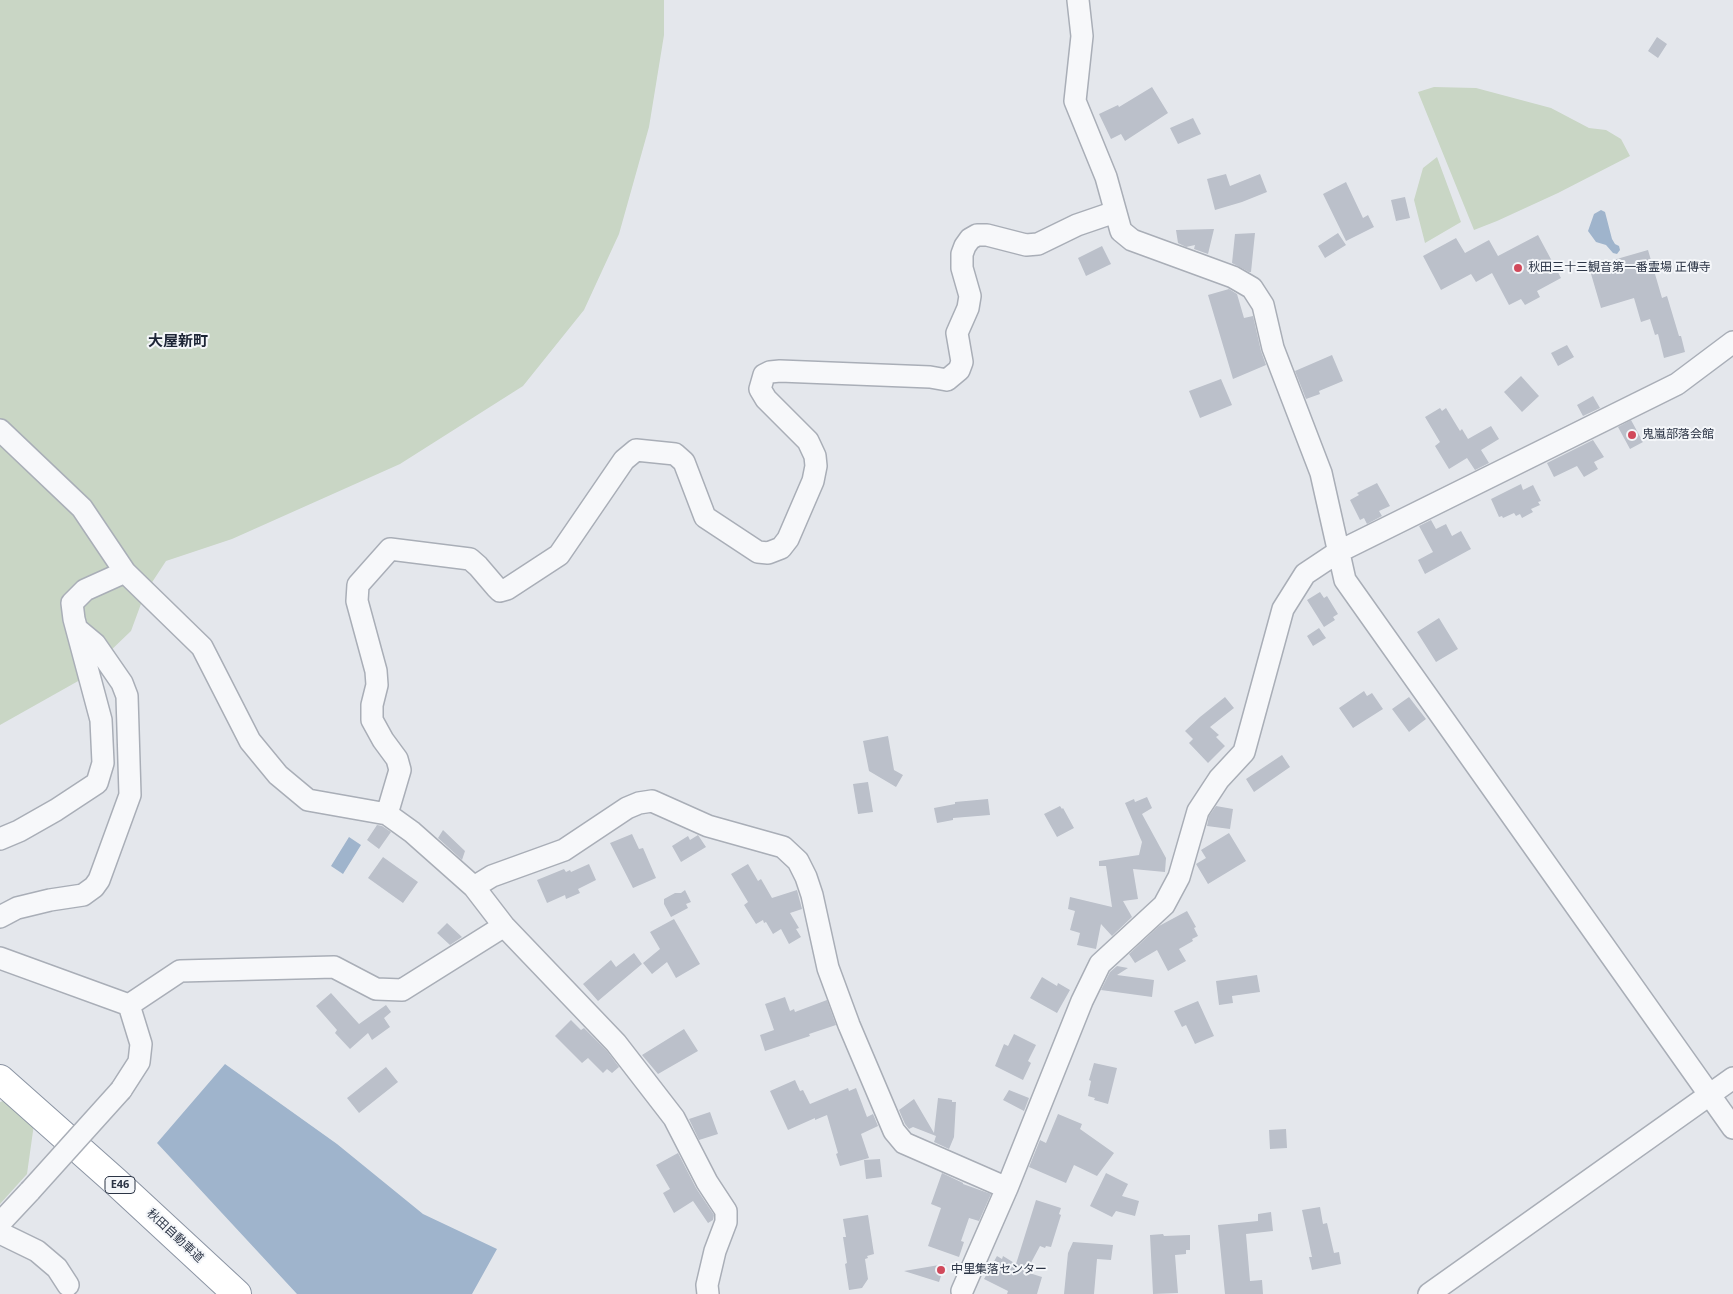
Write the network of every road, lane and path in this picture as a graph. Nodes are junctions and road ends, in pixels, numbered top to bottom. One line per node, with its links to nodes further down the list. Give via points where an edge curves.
1 (1078, 0): 2 (street, via 1082,36 1075,101 1106,177)
2 (1115, 212): 5 (street, via 1121,231 1132,240 1233,277 1252,288 1263,305 1272,348 1321,472); 8 (street, via 1077,225 1038,244 1026,245 987,234 970,239 962,254 962,268 970,296 957,333 962,362 959,370 947,380 780,371 764,375 760,389 808,441 816,466 788,539 781,548 768,553 758,552 705,517 684,462 675,454 636,450 624,460 559,555 507,590 500,591 470,559 390,549 358,585 357,601 376,670 372,720 397,759 400,770)
3 (1733, 342): 5 (street, via 1677,384)
4 (0, 430): 6 (street, via 82,508)
5 (1338, 552): 17 (street, via 1345,580); 19 (street, via 1306,574 1283,609 1244,752 1219,779 1198,811 1179,877 1164,905 1100,964)
6 (125, 572): 7 (street, via 85,590 72,603); 8 (street, via 202,646 250,741 278,775 308,800)
7 (77, 629): 9 (street, via 101,720 103,763 97,783 56,810); 11 (street, via 95,644 122,683 127,696 130,795 94,888 83,895 17,908)
8 (387, 814): 10 (street)
9 (0, 838)
10 (474, 887): 12 (street); 19 (street, via 492,876 564,850 627,808 652,801 708,826 783,847 798,861 806,877 828,968 894,1131 904,1143)
11 (0, 918)
12 (504, 926): 14 (street, via 402,990 376,988 334,967 180,972); 25 (street, via 616,1043 674,1118 726,1211 726,1222 707,1285)
13 (0, 958): 14 (street)
14 (129, 1005): 20 (street, bridge, via 141,1044 139,1062 121,1090)
15 (1733, 1078): 17 (street)
16 (0, 1079): 24 (highway, 秋田自動車道 / E46)
17 (1709, 1095): 18 (street); 26 (street)
18 (1733, 1128)
19 (1007, 1188): 23 (street)
20 (0, 1223)
21 (0, 1233): 22 (street, via 37,1251 57,1268)
22 (68, 1285)
23 (960, 1293)
24 (237, 1294)
25 (708, 1294)
26 (1429, 1294)

